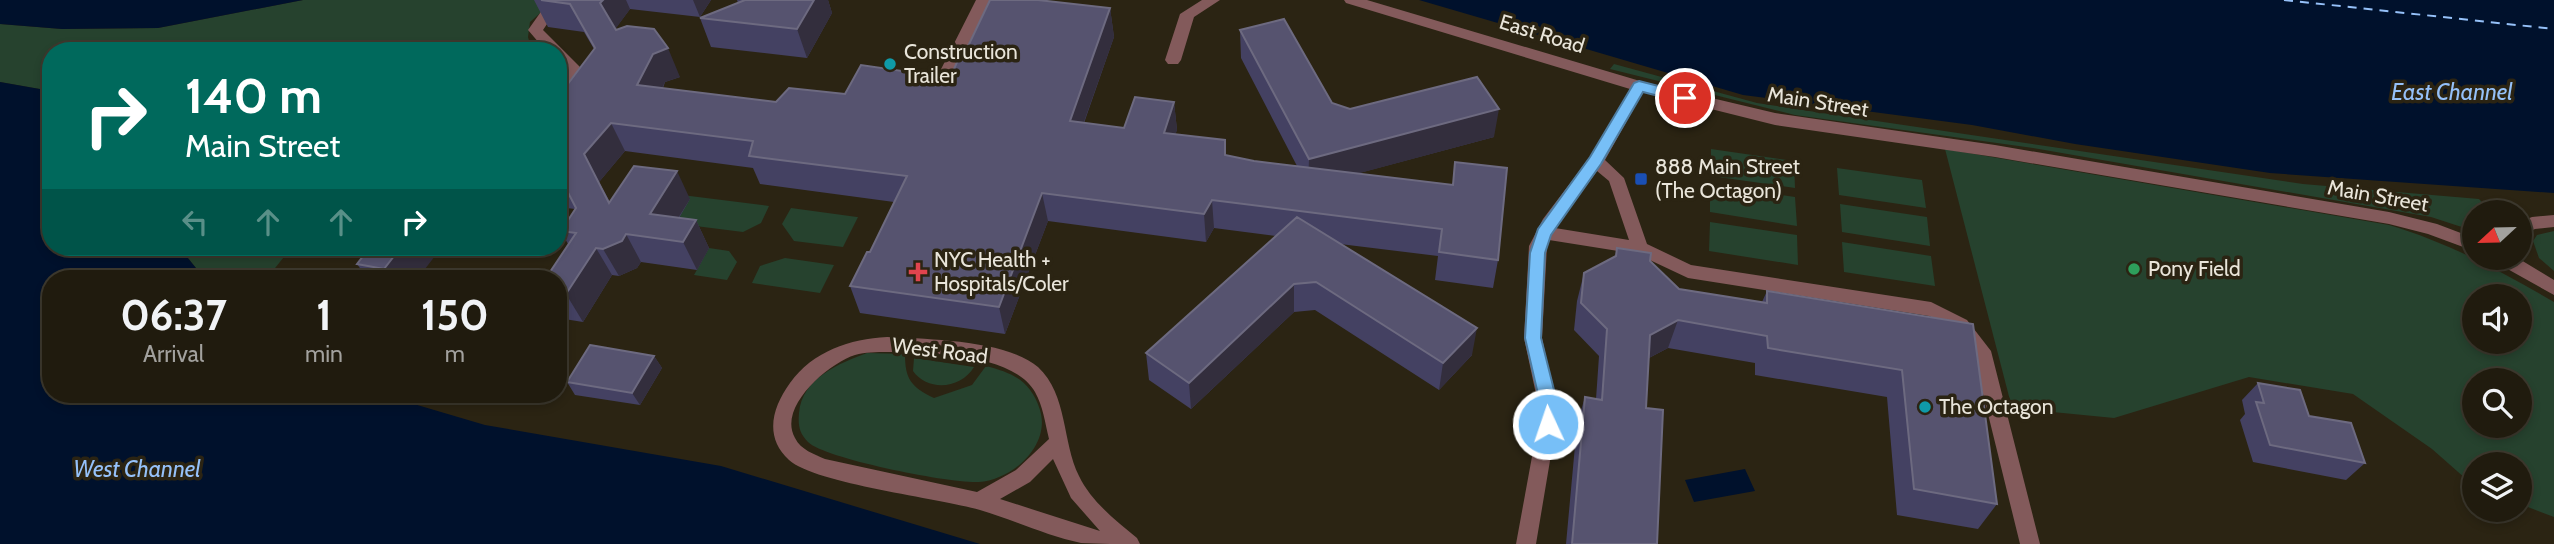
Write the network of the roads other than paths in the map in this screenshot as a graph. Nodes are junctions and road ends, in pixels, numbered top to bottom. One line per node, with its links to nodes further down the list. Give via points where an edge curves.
1 (573, 0): 7 (street, via 550,9 535,30)
2 (983, 0): 12 (street)
3 (1178, 0): 6 (street)
4 (1213, 0): 6 (street)
5 (1351, 0): 11 (street, East Road)
6 (1188, 15): 8 (street)
7 (546, 42)
8 (1173, 60)
9 (567, 61): 10 (street, via 572,67)
10 (567, 81)
11 (1639, 86): 13 (street); 17 (street, Main Street, via 1775,120 2040,158 2389,218)
12 (939, 89)
13 (1596, 161): 16 (street); 18 (street, via 1616,178)
14 (2554, 221): 15 (street)
15 (2532, 223)
16 (1543, 233): 18 (street); 25 (street, via 1533,338 1549,413)
17 (2462, 240)
18 (1640, 248): 26 (street, via 1688,271 1931,309 1952,319 1982,351)
19 (2524, 270): 20 (street)
20 (2554, 288)
21 (1057, 443): 22 (street, via 1023,476); 22 (street, West Road, via 1049,399 1040,383 1026,368 996,357 875,344 824,360 795,388 784,413 783,437 803,460); 24 (street, West Road, via 1072,481 1091,511)
22 (979, 501): 23 (street, West Road)
23 (1111, 544)
24 (1130, 544)
25 (1526, 544)
26 (2030, 544)

